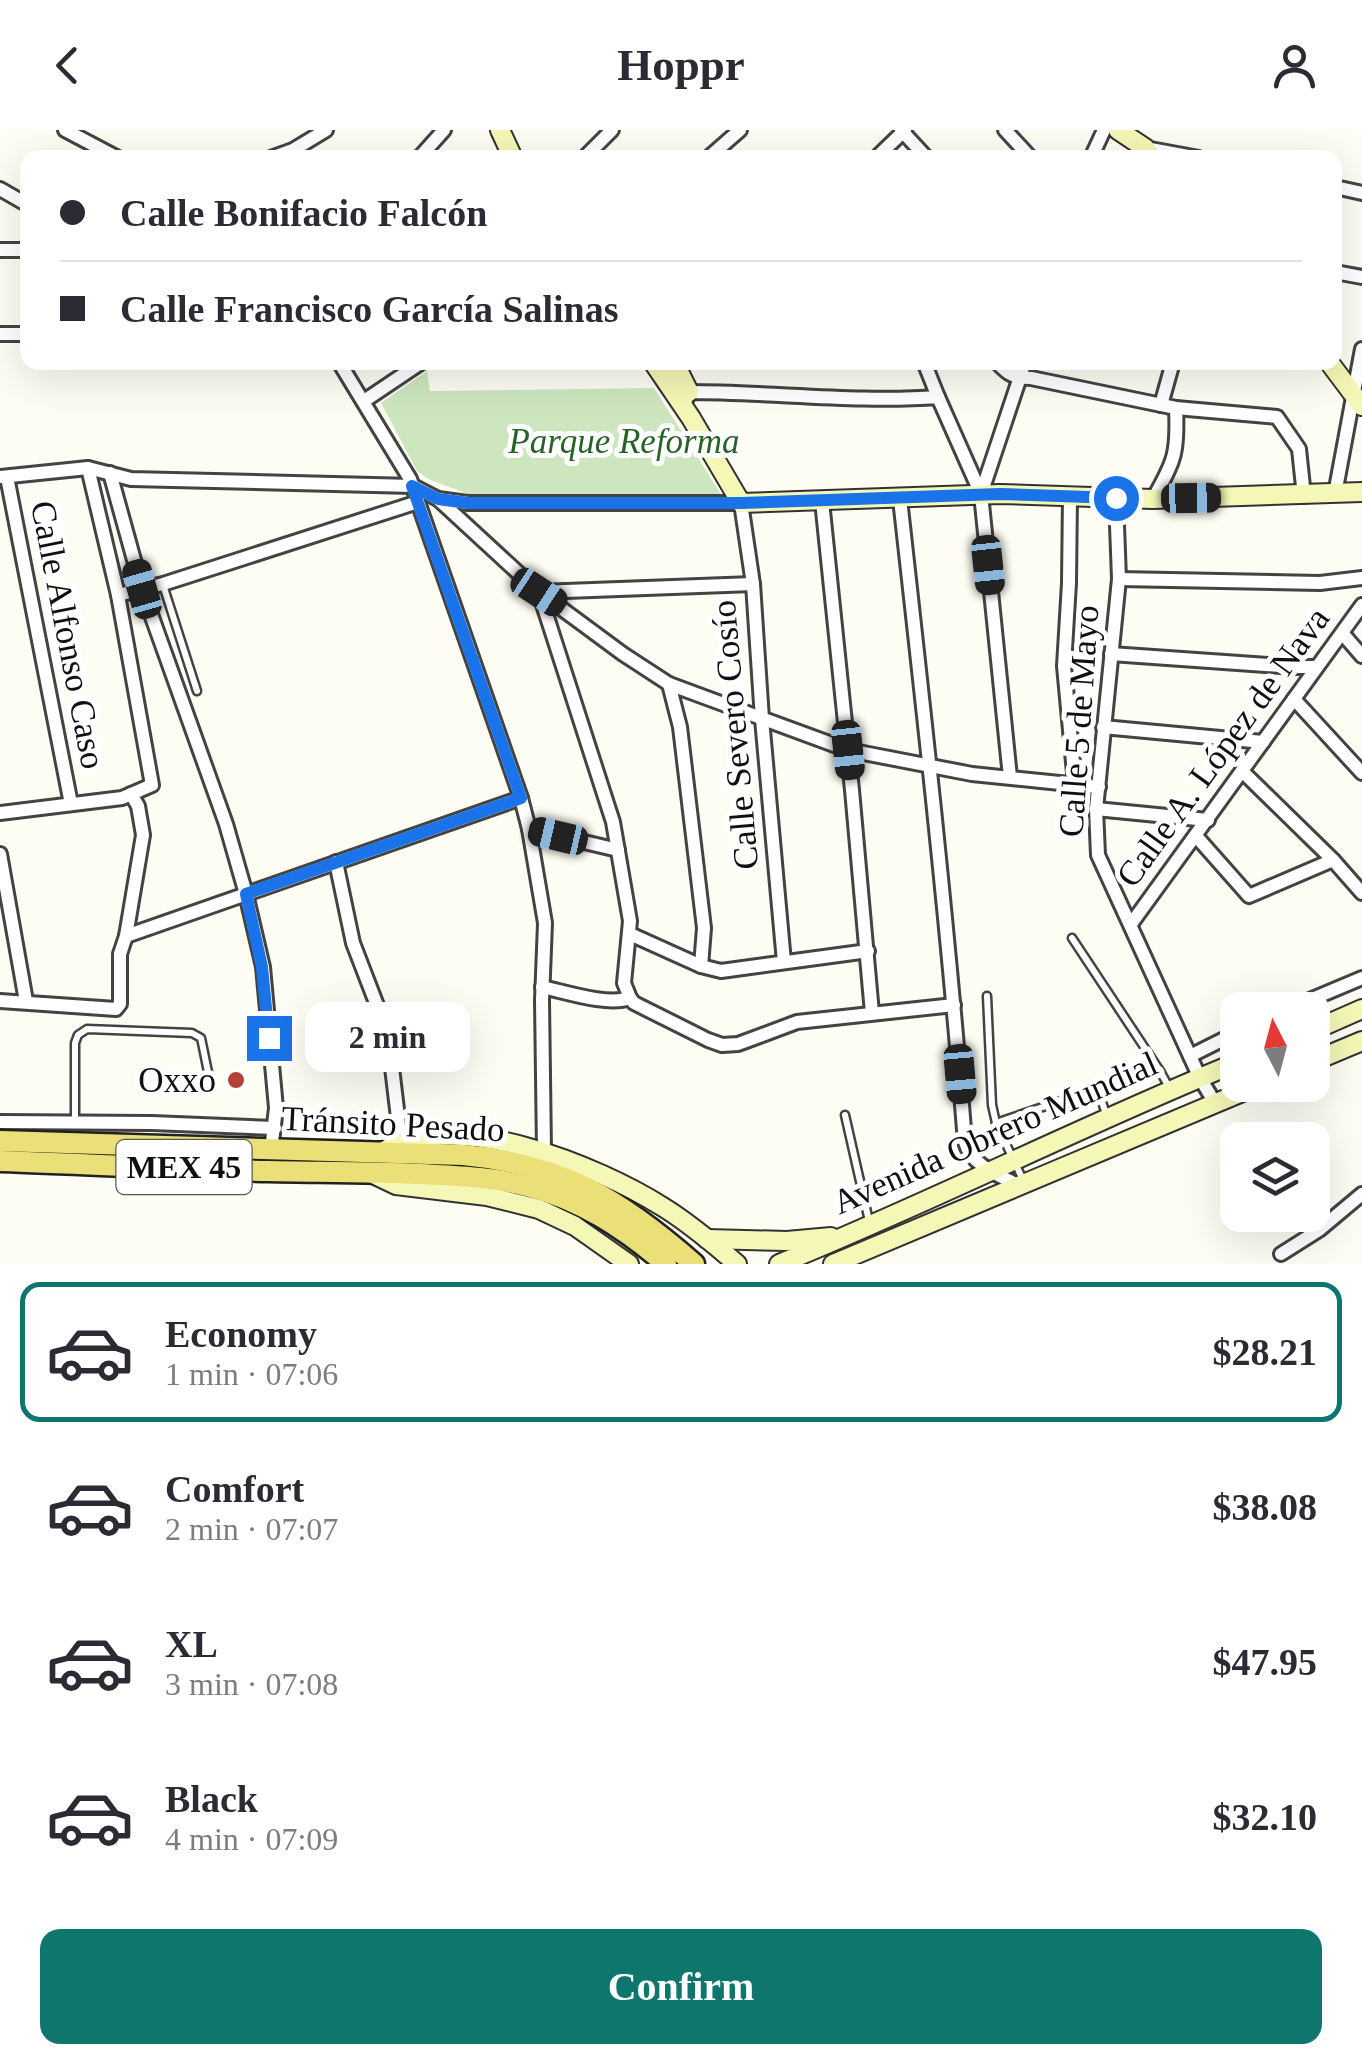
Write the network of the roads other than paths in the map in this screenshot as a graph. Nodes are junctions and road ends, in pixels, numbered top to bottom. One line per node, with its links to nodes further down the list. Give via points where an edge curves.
1 (65, 130): 9 (street)
2 (326, 130): 10 (street)
3 (444, 130): 11 (street)
4 (612, 130): 12 (street)
5 (740, 130): 13 (street)
6 (1005, 130): 16 (street)
7 (1118, 130): 17 (street)
8 (903, 131): 14 (street); 15 (street)
9 (103, 150)
10 (293, 150)
11 (426, 150)
12 (592, 150)
13 (717, 150)
14 (884, 150)
15 (920, 150)
16 (1024, 150)
17 (1145, 150)
18 (1362, 349): 32 (street)
19 (344, 370): 31 (street)
20 (410, 370): 31 (street)
21 (659, 370): 30 (street)
22 (677, 370): 30 (street)
23 (927, 370): 29 (street)
24 (1004, 370): 28 (street)
25 (1022, 370): 28 (street)
26 (1171, 370): 33 (street)
27 (1335, 370): 32 (street)
28 (1019, 378): 33 (street); 40 (street)
29 (938, 398): 30 (street, via 754,392); 40 (street)
30 (686, 399): 50 (street)
31 (364, 400): 38 (street)
32 (1358, 401): 41 (street)
33 (1161, 405): 34 (street)
34 (1176, 408): 43 (street, via 1277,417 1299,450); 47 (street, via 1174,464)
35 (88, 468): 36 (street); 37 (street); 57 (street)
36 (110, 474): 38 (street, via 148,480); 55 (street)
37 (3, 477): 78 (street, Calle Alfonso Caso)
38 (409, 477): 45 (street); 49 (street)
39 (1362, 492): 41 (street)
40 (981, 494): 42 (street); 46 (street); 73 (street)
41 (1335, 494): 43 (street)
42 (1070, 496): 44 (street); 74 (street, via 1064,666)
43 (1304, 496): 47 (street)
44 (1116, 498): 47 (street); 52 (street, Calle 5 de Mayo)
45 (438, 499): 50 (street); 56 (street)
46 (900, 499): 48 (street); 70 (street)
47 (1153, 499)
48 (822, 501): 50 (street); 69 (street)
49 (418, 502): 53 (street); 77 (street)
50 (741, 503): 54 (street, Calle Severo Cosío)
51 (1362, 578): 52 (street)
52 (1120, 579): 60 (street, Calle 5 de Mayo)
53 (163, 584): 55 (street); 64 (lane)
54 (753, 584): 56 (street); 66 (street, Calle Severo Cosío)
55 (142, 589): 57 (street); 89 (street)
56 (539, 592): 63 (street); 84 (street)
57 (118, 595): 76 (street, via 152,785)
58 (1362, 604): 59 (street, Calle A. López de Nava)
59 (1343, 634): 61 (street); 62 (street, Calle A. López de Nava)
60 (1111, 654): 62 (street); 67 (street, Calle 5 de Mayo)
61 (1362, 656)
62 (1316, 666): 65 (street, Calle A. López de Nava)
63 (670, 684): 66 (street); 96 (street, via 704,928)
64 (196, 691)
65 (1294, 699): 68 (street, Calle A. López de Nava); 72 (street)
66 (762, 719): 69 (street); 95 (street, Calle Severo Cosío)
67 (1103, 727): 68 (street); 75 (street, Calle 5 de Mayo)
68 (1264, 742): 71 (street, Calle A. López de Nava)
69 (848, 750): 70 (street); 94 (street)
70 (930, 766): 73 (street); 104 (street)
71 (1242, 770): 81 (street, Calle A. López de Nava); 86 (street)
72 (1362, 773)
73 (1010, 777): 74 (street)
74 (1075, 784): 75 (street)
75 (1099, 787): 79 (street, Calle 5 de Mayo)
76 (130, 794): 78 (street); 92 (street, via 143,835)
77 (521, 798): 82 (street); 87 (street)
78 (71, 804): 80 (street)
79 (1096, 808): 81 (street); 90 (street, Calle 5 de Mayo, via 1098,855)
80 (0, 813)
81 (1208, 820): 83 (street, Calle A. López de Nava)
82 (529, 829): 84 (street); 98 (street, via 545,923)
83 (1196, 836): 86 (street, via 1249,896); 90 (street, Calle A. López de Nava)
84 (618, 850): 91 (street)
85 (0, 854): 103 (street)
86 (1332, 860): 88 (street)
87 (336, 862): 89 (street); 126 (street, via 353,943 388,1034)
88 (1362, 893)
89 (246, 894): 92 (street); 125 (street, via 262,967)
90 (1131, 924): 111 (street, Calle 5 de Mayo)
91 (630, 934): 96 (street); 101 (street, via 624,983)
92 (126, 936): 103 (street, via 116,1008)
93 (1072, 938): 113 (lane)
94 (868, 951): 95 (street); 106 (street)
95 (784, 962): 96 (street, via 721,971)
96 (701, 966)
97 (1362, 978): 99 (street)
98 (542, 987): 101 (street, via 611,1001); 129 (street)
99 (1329, 992)
100 (987, 996): 124 (lane)
101 (630, 998): 106 (street, via 722,1045 791,1023)
102 (0, 1001): 103 (street)
103 (26, 1001)
104 (954, 1006): 106 (street); 134 (street, via 965,1142)
105 (1362, 1010): 107 (street)
106 (872, 1013)
107 (1330, 1023)
108 (1220, 1041): 111 (street)
109 (1362, 1042): 110 (street)
110 (1330, 1055)
111 (1190, 1056): 115 (street, Calle 5 de Mayo)
112 (1220, 1070): 115 (street, Avenida Obrero Mundial)
113 (1160, 1071): 116 (lane); 121 (lane, via 1100,1096)
114 (208, 1072): 123 (lane, via 205,1046 192,1034 87,1029 75,1043)
115 (1200, 1078): 116 (street, Avenida Obrero Mundial); 119 (street, Calle 5 de Mayo)
116 (1170, 1090): 121 (street, Avenida Obrero Mundial)
117 (1075, 1096): 124 (lane)
118 (1220, 1102): 119 (street, Avenida Obrero Mundial)
119 (1215, 1104): 135 (street, Avenida Obrero Mundial)
120 (845, 1115): 137 (lane)
121 (1106, 1117): 131 (street, Avenida Obrero Mundial)
122 (0, 1122): 123 (street)
123 (75, 1122): 125 (street)
124 (996, 1123): 131 (lane)
125 (275, 1128): 128 (street)
126 (399, 1135): 129 (street, via 478,1136); 132 (street)
127 (0, 1142): 128 (main road, Tránsito Pesado / MEX 45)
128 (271, 1150): 132 (main road, Tránsito Pesado / MEX 45)
129 (544, 1151): 139 (street, via 664,1207)
130 (0, 1160): 132 (main road, Tránsito Pesado / MEX 45, via 266,1170)
131 (1012, 1160): 134 (street, Avenida Obrero Mundial); 135 (lane)
132 (373, 1162): 133 (main road, Tránsito Pesado / MEX 45, via 478,1176); 142 (street, via 396,1185 539,1210)
133 (499, 1169): 143 (main road, MEX 45, via 582,1206); 144 (main road, Tránsito Pesado / MEX 45, via 544,1169 590,1188)
134 (990, 1170): 135 (street); 137 (street, Avenida Obrero Mundial)
135 (1021, 1184): 141 (street, Avenida Obrero Mundial)
136 (1362, 1194): 140 (street)
137 (870, 1225): 138 (street, Avenida Obrero Mundial)
138 (851, 1234): 139 (street, via 788,1241); 147 (street, Avenida Obrero Mundial)
139 (702, 1236): 145 (street); 146 (street)
140 (1281, 1254)
141 (838, 1263)
142 (629, 1264)
143 (666, 1264)
144 (694, 1264)
145 (704, 1264)
146 (737, 1264)
147 (779, 1264)

